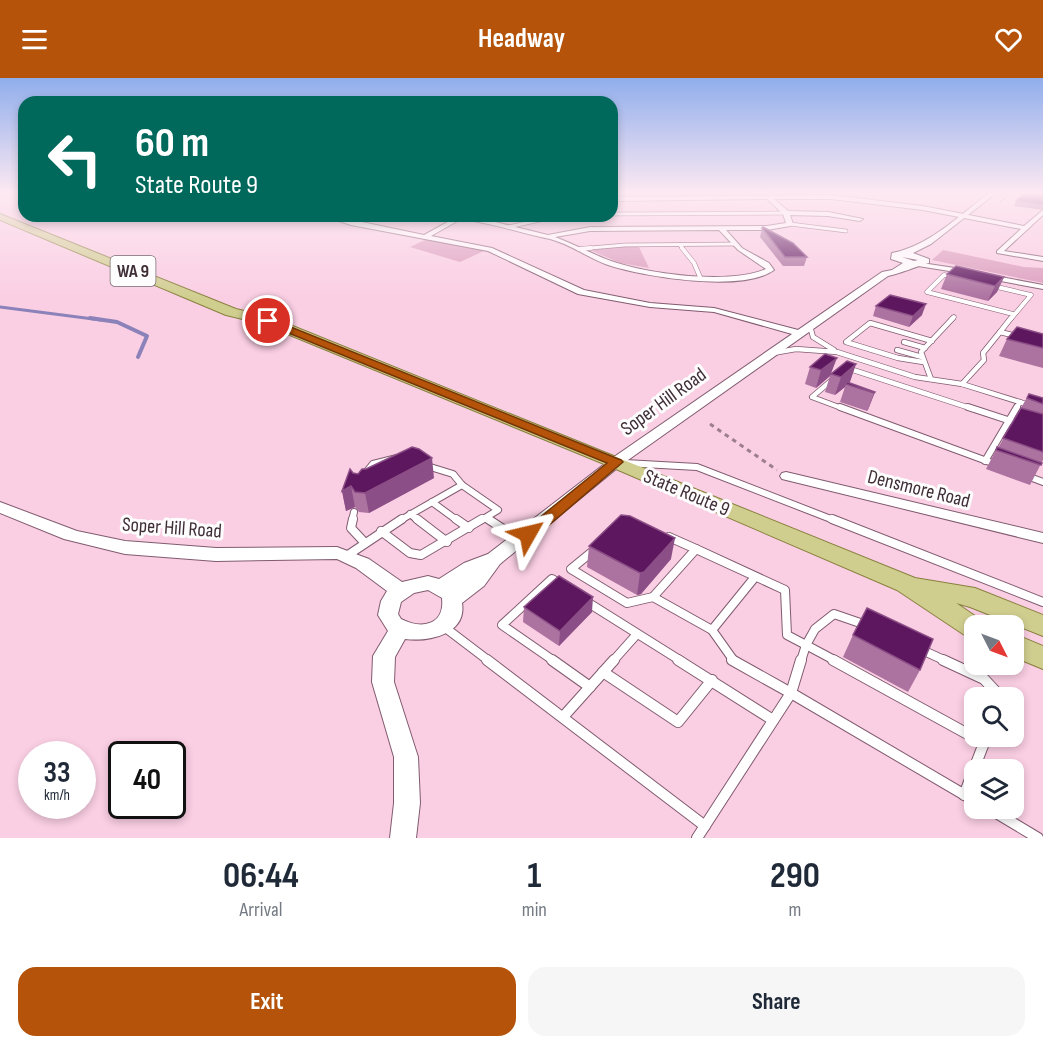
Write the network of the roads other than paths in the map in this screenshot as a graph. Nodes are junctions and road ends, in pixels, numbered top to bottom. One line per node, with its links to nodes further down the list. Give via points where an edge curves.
1 (26, 228): 28 (main road, State Route 9 / WA 9, via 231,312)
2 (50, 228): 28 (main road, State Route 9 / WA 9, via 246,305)
3 (379, 228): 12 (street)
4 (439, 228): 12 (street)
5 (513, 228): 13 (street)
6 (750, 228): 10 (street)
7 (826, 228): 11 (lane)
8 (946, 228): 14 (street)
9 (1025, 228): 19 (street, via 999,252)
10 (721, 229): 13 (street, via 590,229); 15 (street)
11 (846, 231)
12 (426, 236): 33 (street, via 490,249 581,292 622,301 690,307)
13 (544, 237): 17 (street)
14 (928, 242): 18 (street); 20 (street, via 930,246 920,254)
15 (735, 244): 16 (lane); 23 (street, via 770,270 739,278)
16 (680, 245): 17 (lane, via 625,244); 23 (lane, via 695,261)
17 (579, 249): 23 (street, via 632,269)
18 (899, 256): 20 (street); 22 (street)
19 (1043, 259)
20 (919, 261): 21 (street); 22 (street)
21 (956, 273): 25 (street); 26 (lane, via 944,275 927,292)
22 (885, 274): 29 (street, Soper Hill Road)
23 (700, 277)
24 (987, 285): 26 (lane, via 1030,294)
25 (1043, 287)
26 (1013, 314): 32 (lane)
27 (954, 317): 37 (lane)
28 (268, 321): 53 (main road, State Route 9 / WA 9)
29 (810, 326): 33 (street, Soper Hill Road); 41 (lane, via 813,337)
30 (862, 330): 31 (lane); 34 (lane); 37 (lane, via 870,323)
31 (870, 332)
32 (1000, 332): 35 (lane); 45 (lane, via 982,353 984,360)
33 (794, 336): 42 (street, Soper Hill Road)
34 (854, 336): 36 (lane); 43 (lane, via 846,342 898,358)
35 (1022, 337)
36 (862, 339)
37 (932, 341): 39 (lane)
38 (904, 342): 39 (lane)
39 (925, 348): 43 (lane)
40 (897, 350): 43 (lane)
41 (837, 352): 42 (lane, via 796,348); 44 (lane)
42 (768, 354): 53 (street, Soper Hill Road)
43 (922, 359): 44 (lane)
44 (931, 379): 45 (lane)
45 (962, 384): 46 (lane)
46 (1020, 402): 47 (lane); 48 (lane)
47 (1043, 409)
48 (1010, 420): 49 (lane); 51 (lane); 51 (lane, via 847,368 812,397)
49 (1032, 428)
50 (404, 458): 57 (lane, via 375,462)
51 (985, 461): 54 (lane)
52 (415, 462): 59 (lane, via 457,475)
53 (616, 462): 69 (street, Soper Hill Road); 76 (main road, State Route 9 / WA 9); 82 (lane, via 697,467)
54 (1004, 468)
55 (1024, 475): 58 (lane)
56 (786, 476): 68 (street, Densmore Road)
57 (363, 479)
58 (1043, 482)
59 (462, 485): 60 (lane); 64 (lane, via 498,510)
60 (432, 501): 63 (lane); 65 (lane)
61 (0, 507): 74 (street, Soper Hill Road, via 93,542 135,549)
62 (354, 512): 71 (lane, via 351,528)
63 (410, 514): 66 (lane); 70 (lane)
64 (486, 518): 65 (lane); 69 (lane)
65 (469, 528): 70 (lane)
66 (381, 531): 70 (lane, via 410,553 421,555); 71 (lane)
67 (665, 535): 73 (lane)
68 (1043, 538)
69 (520, 540): 79 (street, Soper Hill Road, via 494,559 477,580)
70 (447, 542)
71 (365, 543): 74 (lane)
72 (602, 543): 81 (lane, via 571,569 627,603)
73 (696, 549): 75 (lane); 81 (lane)
74 (348, 555): 77 (street)
75 (755, 577): 87 (lane); 91 (lane, via 785,590 787,635)
76 (906, 584): 83 (main road, State Route 9 / WA 9); 85 (main road, State Route 9 / WA 9, via 975,598)
77 (400, 591): 79 (street, via 428,583); 86 (street, via 393,598 389,616)
78 (571, 591): 96 (lane, via 552,579 502,625)
79 (447, 593): 84 (street, via 453,610)
80 (580, 597): 89 (lane)
81 (653, 597): 87 (lane)
82 (1043, 602)
83 (964, 622)
84 (442, 626): 86 (street, via 421,633); 99 (lane)
85 (1043, 626)
86 (400, 630): 105 (street, via 384,656 382,682 405,757 407,803)
87 (712, 630): 98 (lane, via 733,662)
88 (878, 630): 91 (lane, via 834,614 815,629)
89 (637, 634): 94 (lane); 95 (lane)
90 (909, 644): 97 (lane, via 984,679)
91 (806, 645): 98 (lane); 101 (lane)
92 (1024, 649): 93 (main road)
93 (1043, 658)
94 (603, 672): 95 (lane, via 678,722); 96 (lane)
95 (712, 680): 100 (lane)
96 (590, 687): 99 (lane)
97 (991, 687)
98 (791, 693): 100 (lane); 102 (lane)
99 (563, 717): 104 (lane)
100 (773, 720): 104 (lane)
101 (964, 729)
102 (964, 795)
103 (1006, 819): 107 (lane)
104 (705, 826): 106 (lane)
105 (403, 838)
106 (697, 838)
107 (1038, 838)

